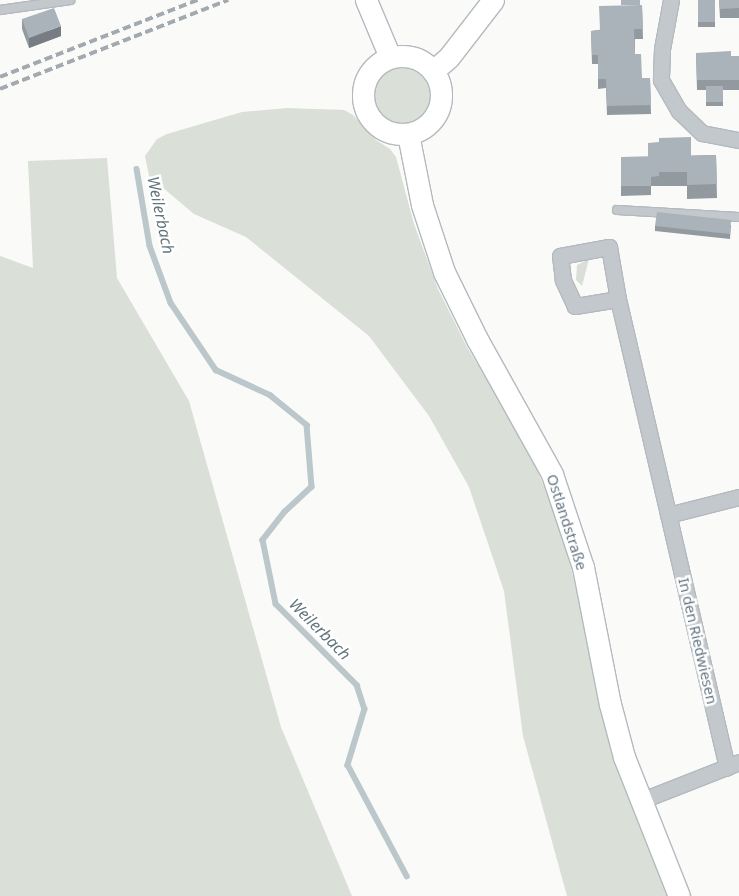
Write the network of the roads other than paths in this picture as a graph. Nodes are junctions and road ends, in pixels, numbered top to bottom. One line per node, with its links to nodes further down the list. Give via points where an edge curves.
1 (70, 0): 5 (lane)
2 (366, 0): 6 (street)
3 (493, 0): 7 (street, via 449,57)
4 (671, 0): 9 (street, via 662,49 661,80 678,111 702,133)
5 (0, 10)
6 (390, 57): 7 (street, via 414,57); 8 (street, via 369,72 364,83 364,109 382,129)
7 (433, 71): 8 (street, via 440,90 438,110 426,125)
8 (408, 134): 16 (street, Ostlandstraße, via 422,205 444,272 477,340 552,474 583,567 610,704 624,758)
9 (739, 140)
10 (617, 210): 11 (lane)
11 (739, 216)
12 (618, 299): 12 (street, In den Riedwiesen, via 575,306 563,280 560,256 609,247); 14 (street, In den Riedwiesen)
13 (739, 497): 14 (street)
14 (668, 515): 15 (street, In den Riedwiesen)
15 (733, 765): 16 (street)
16 (640, 801): 17 (street, Ostlandstraße)
17 (679, 896)

